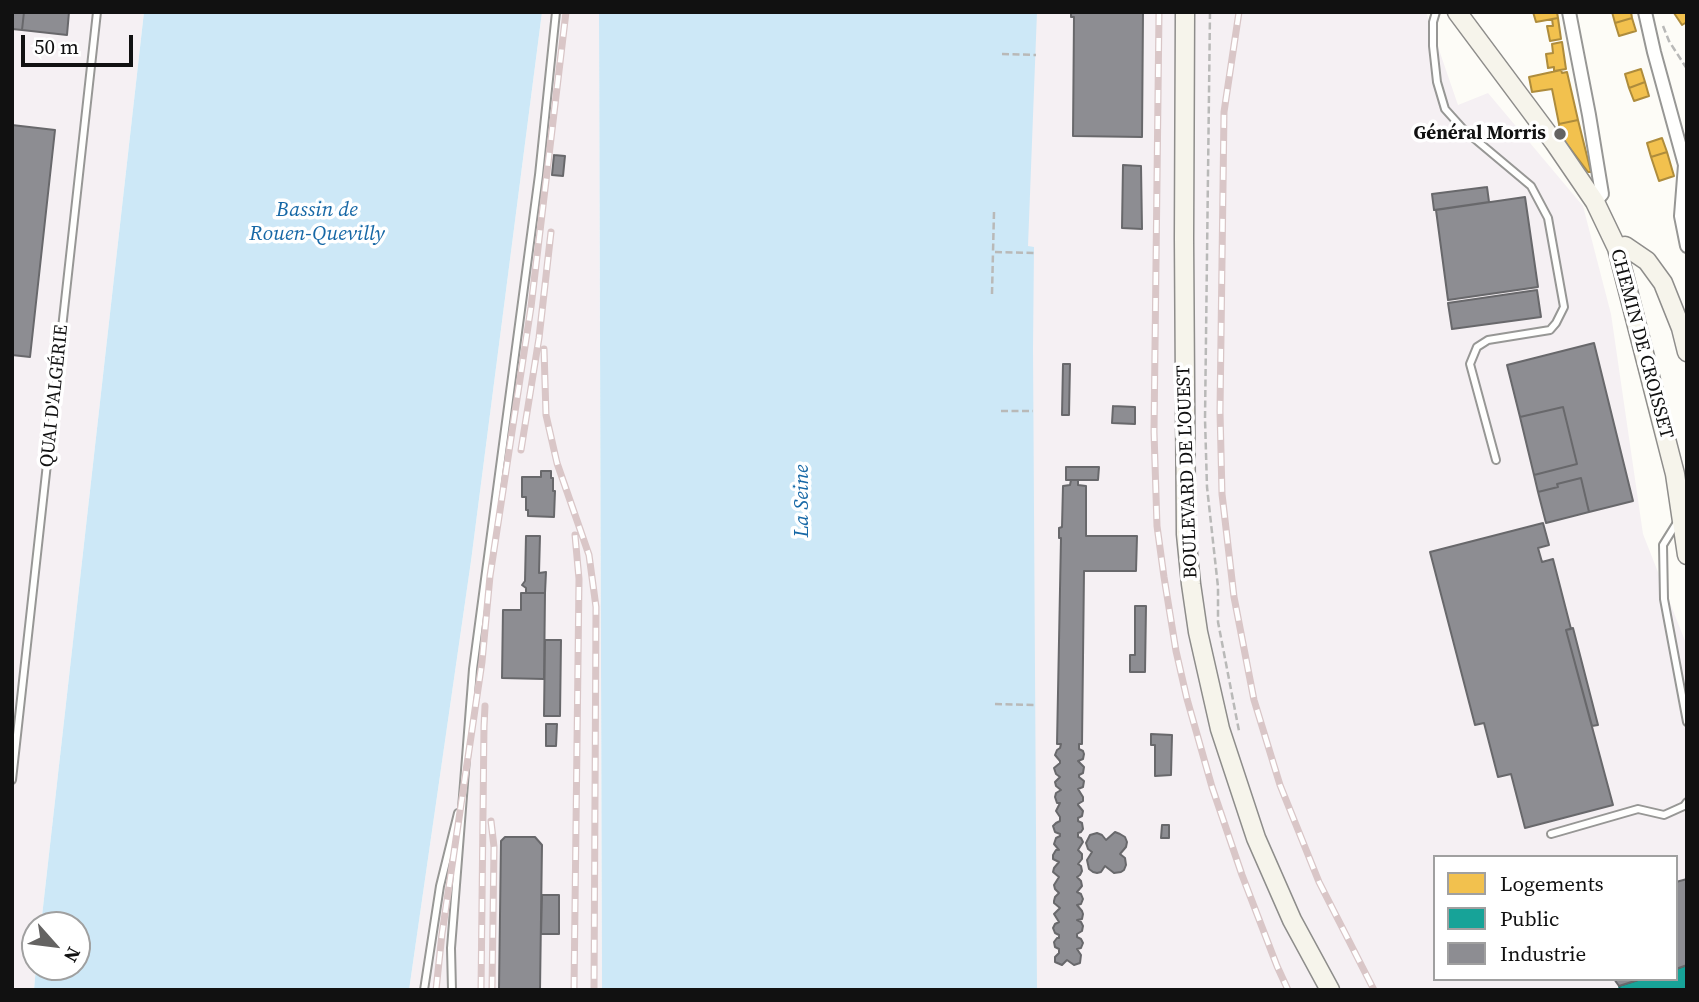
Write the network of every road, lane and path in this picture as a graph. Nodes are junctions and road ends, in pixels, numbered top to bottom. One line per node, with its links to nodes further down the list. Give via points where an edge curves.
1 (97, 12): 30 (lane, QUAI D'ALGÉRIE)
2 (556, 12): 31 (lane, via 539,175 473,669)
3 (1185, 12): 36 (main road, BOULEVARD DE L'OUEST, via 1186,534 1194,608 1220,729 1256,838 1292,920)
4 (1210, 12): 29 (path, via 1207,487 1218,622)
5 (1436, 12): 23 (lane, via 1433,46 1446,109 1531,186 1548,218 1564,307 1550,330 1488,340 1477,348 1470,364)
6 (1457, 12): 13 (main road, CHEMIN DE CROISSET)
7 (1569, 12): 13 (street, via 1602,194)
8 (1645, 12): 15 (street, via 1685,165 1681,216)
9 (1662, 24): 12 (path)
10 (1002, 54): 11 (path)
11 (1036, 55)
12 (1687, 69)
13 (1595, 202): 16 (main road, CHEMIN DE CROISSET)
14 (994, 212): 17 (path)
15 (1687, 246)
16 (1616, 247): 20 (main road, via 1625,246 1647,261 1663,284); 24 (main road, CHEMIN DE CROISSET, via 1675,474)
17 (993, 252): 18 (path); 19 (path)
18 (1034, 253)
19 (992, 294)
20 (1687, 352)
21 (1001, 411): 22 (path)
22 (1033, 411)
23 (1496, 460)
24 (1681, 516): 25 (main road, CHEMIN DE CROISSET); 28 (lane, via 1663,545 1664,599)
25 (1687, 555)
26 (995, 704): 27 (path)
27 (1036, 705)
28 (1687, 722)
29 (1239, 733)
30 (12, 780)
31 (463, 794): 34 (lane, via 440,887); 35 (lane)
32 (1687, 802): 33 (lane, via 1664,815 1638,809)
33 (1551, 834)
34 (424, 990)
35 (452, 990)
36 (1330, 990)

